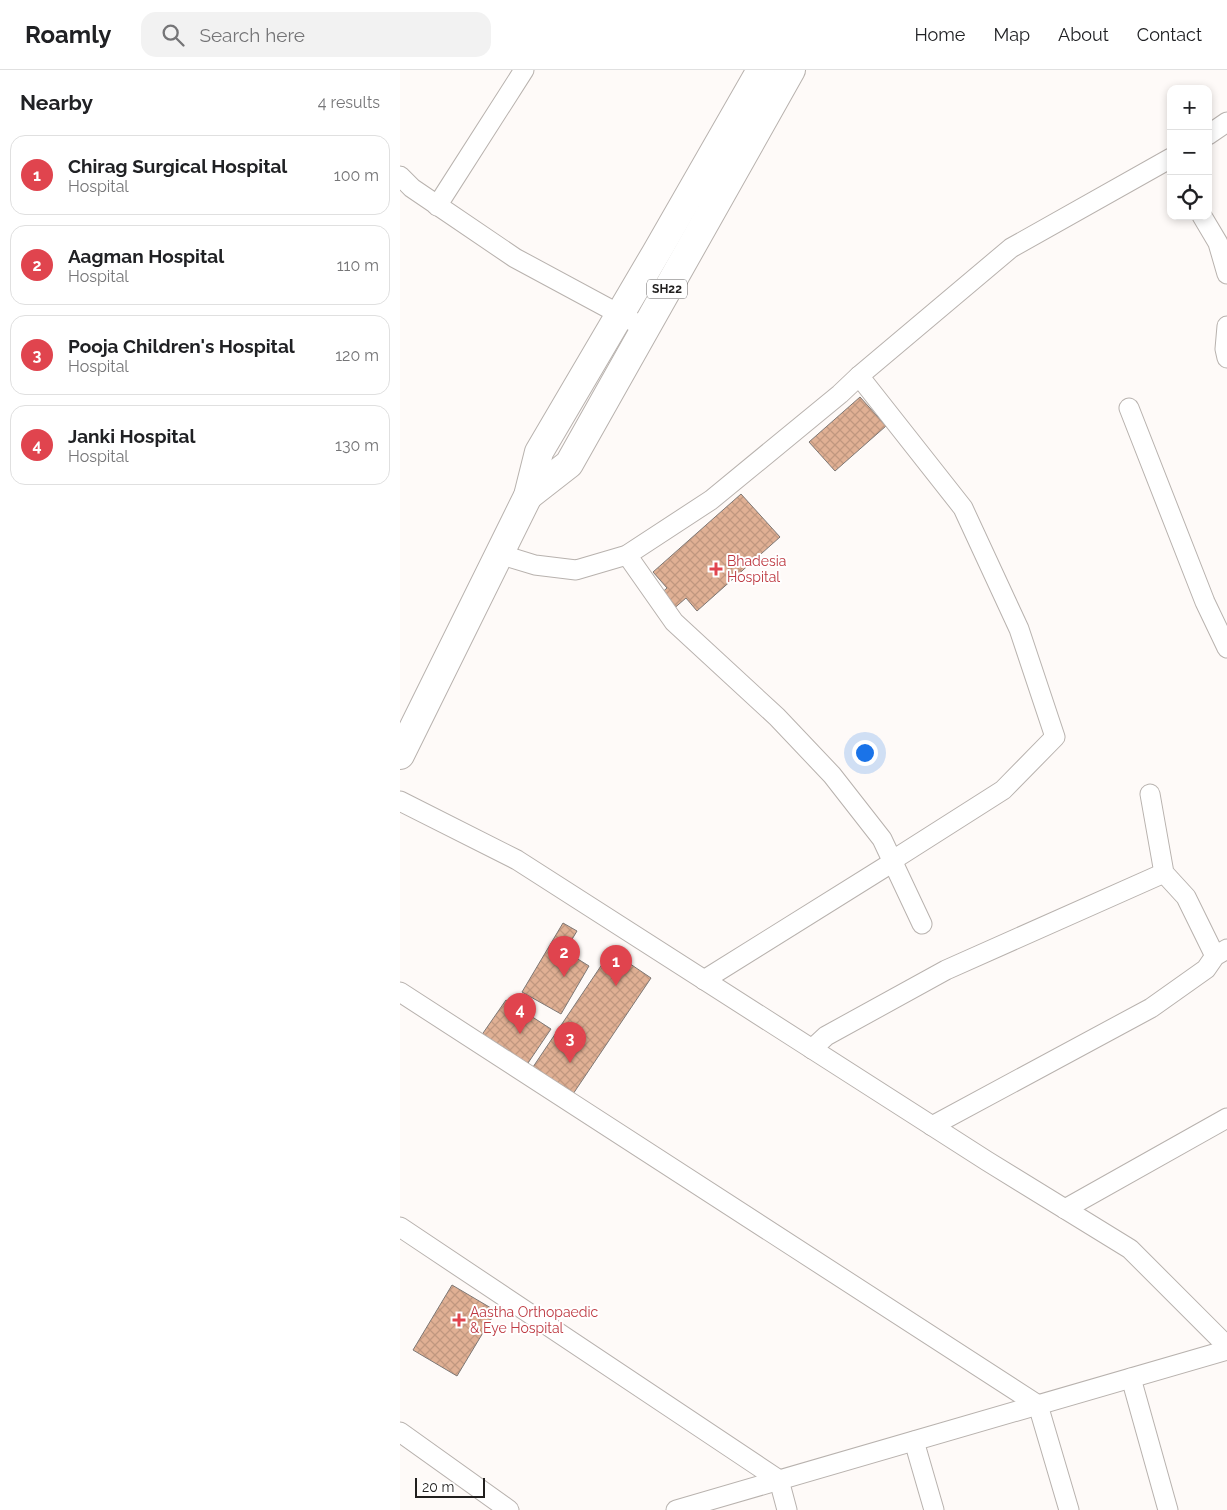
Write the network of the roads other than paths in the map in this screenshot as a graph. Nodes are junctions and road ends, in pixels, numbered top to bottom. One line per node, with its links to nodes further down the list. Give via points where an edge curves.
1 (524, 70): 8 (street)
2 (761, 70): 11 (main road, SH22)
3 (791, 70): 13 (main road, SH22)
4 (1227, 122): 5 (street)
5 (1212, 131)
6 (1167, 163): 15 (street, via 1012,248)
7 (400, 176): 8 (street)
8 (437, 206): 11 (street, via 514,258)
9 (1204, 220): 10 (street, via 1218,243)
10 (1227, 274)
11 (620, 315): 13 (street); 17 (main road, SH22, via 539,452)
12 (1227, 326): 14 (street)
13 (645, 328): 17 (main road, SH22, via 569,464)
14 (1227, 358)
15 (859, 376): 19 (street, via 711,500); 24 (street, via 963,508 1019,629 1055,738 1003,790)
16 (1129, 408): 20 (street, via 1205,602)
17 (528, 496): 18 (main road, SH22)
18 (499, 554): 19 (street, via 535,565 576,570); 21 (main road, SH22)
19 (628, 555): 24 (street, via 674,622 777,717 832,775 882,839)
20 (1227, 648)
21 (400, 755)
22 (1150, 794): 25 (street)
23 (400, 801): 28 (street, via 517,860)
24 (893, 862): 26 (street); 28 (street)
25 (1164, 873): 27 (street, via 1186,897); 30 (street, via 946,970 826,1036)
26 (922, 924)
27 (1221, 953): 32 (street, via 1206,969 1151,1008)
28 (704, 980): 30 (street)
29 (400, 992): 37 (street)
30 (812, 1049): 32 (street)
31 (1227, 1118): 33 (street)
32 (932, 1126): 33 (street)
33 (1064, 1209): 35 (street, via 1130,1248)
34 (400, 1227): 40 (street)
35 (1227, 1348): 36 (street)
36 (1131, 1378): 37 (street); 46 (street)
37 (1038, 1405): 39 (street); 45 (street)
38 (400, 1432): 41 (street)
39 (914, 1441): 40 (street); 44 (street)
40 (778, 1480): 42 (street); 43 (street)
41 (509, 1510)
42 (676, 1510)
43 (787, 1510)
44 (934, 1510)
45 (1069, 1510)
46 (1168, 1510)

